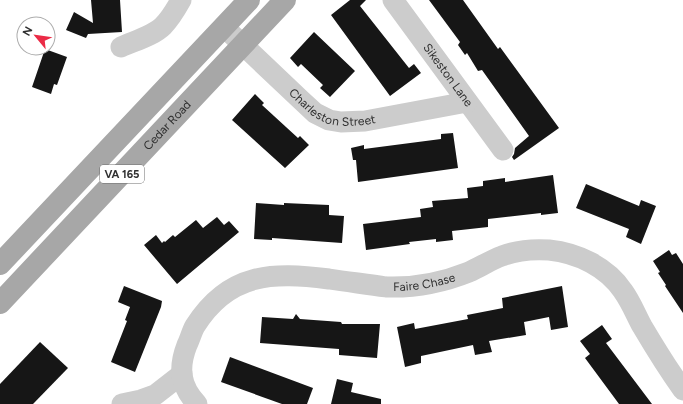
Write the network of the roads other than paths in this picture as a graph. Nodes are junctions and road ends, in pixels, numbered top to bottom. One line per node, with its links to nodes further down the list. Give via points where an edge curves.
1 (181, 0): 7 (street, via 162,27)
2 (249, 0): 5 (main road, VA 165)
3 (285, 0): 6 (main road, Cedar Road / VA 165)
4 (393, 0): 8 (street, Sikeston Lane)
5 (224, 26): 6 (street, Charleston Street); 10 (main road, VA 165)
6 (243, 45): 8 (street, Charleston Street, via 315,113 329,120 365,121); 11 (main road, Cedar Road / VA 165)
7 (121, 47)
8 (467, 102): 9 (street, Sikeston Lane)
9 (503, 150)
10 (0, 264)
11 (0, 303)
12 (182, 374): 13 (street, Faire Chase, via 182,359 195,327 210,306 227,292 251,280 265,276 297,275 401,287 443,280 469,272 502,256 537,249 575,255 601,269 613,279 623,291 658,354); 14 (street, via 154,395); 15 (street, Faire Chase, via 185,388)
13 (683, 390)
14 (122, 404)
15 (196, 404)

